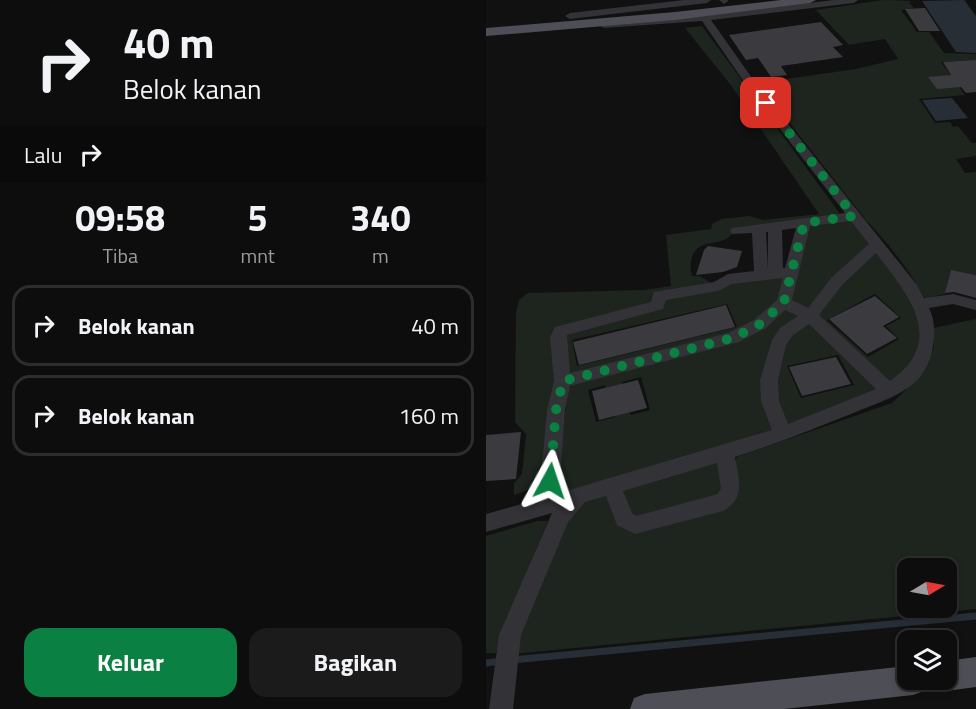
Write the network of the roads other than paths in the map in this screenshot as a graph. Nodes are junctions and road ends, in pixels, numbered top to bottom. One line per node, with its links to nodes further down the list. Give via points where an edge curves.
1 (634, 0): 6 (street)
2 (810, 0): 5 (main road)
3 (854, 0): 5 (street)
4 (724, 1): 5 (main road); 8 (main road)
5 (740, 8): 7 (main road); 9 (street, via 754,22 761,23)
6 (598, 10): 7 (street); 8 (street)
7 (704, 11): 11 (main road); 12 (street, via 753,87)
8 (567, 13): 10 (main road)
9 (815, 15)
10 (486, 21)
11 (486, 32)
12 (854, 216): 13 (street); 17 (street)
13 (804, 223): 14 (street); 18 (street)
14 (775, 228): 15 (street); 18 (street)
15 (759, 229): 16 (street); 19 (street)
16 (737, 231)
17 (877, 245): 21 (street); 23 (street, via 837,281)
18 (784, 272): 19 (street); 20 (street)
19 (761, 274): 24 (street, via 662,295 658,305 561,331 558,337)
20 (784, 302): 23 (street); 24 (street, via 760,324 733,338)
21 (919, 304): 22 (street, via 953,300); 25 (street, via 927,318 926,346 914,373)
22 (976, 305)
23 (810, 316): 25 (street); 26 (street, via 786,332 778,344 769,380 770,401)
24 (563, 381): 29 (street, via 556,410)
25 (889, 391): 26 (street)
26 (783, 434): 27 (street)
27 (725, 453): 28 (street); 28 (street, via 731,489 725,500 716,504 635,525 624,519)
28 (612, 487): 29 (street, via 579,497)
29 (554, 511): 30 (street); 35 (street, via 508,643)
30 (486, 523)
31 (976, 672): 32 (main road)
32 (957, 675)
33 (897, 683): 34 (main road)
34 (766, 703): 36 (main road)
35 (501, 709)
36 (645, 709)

